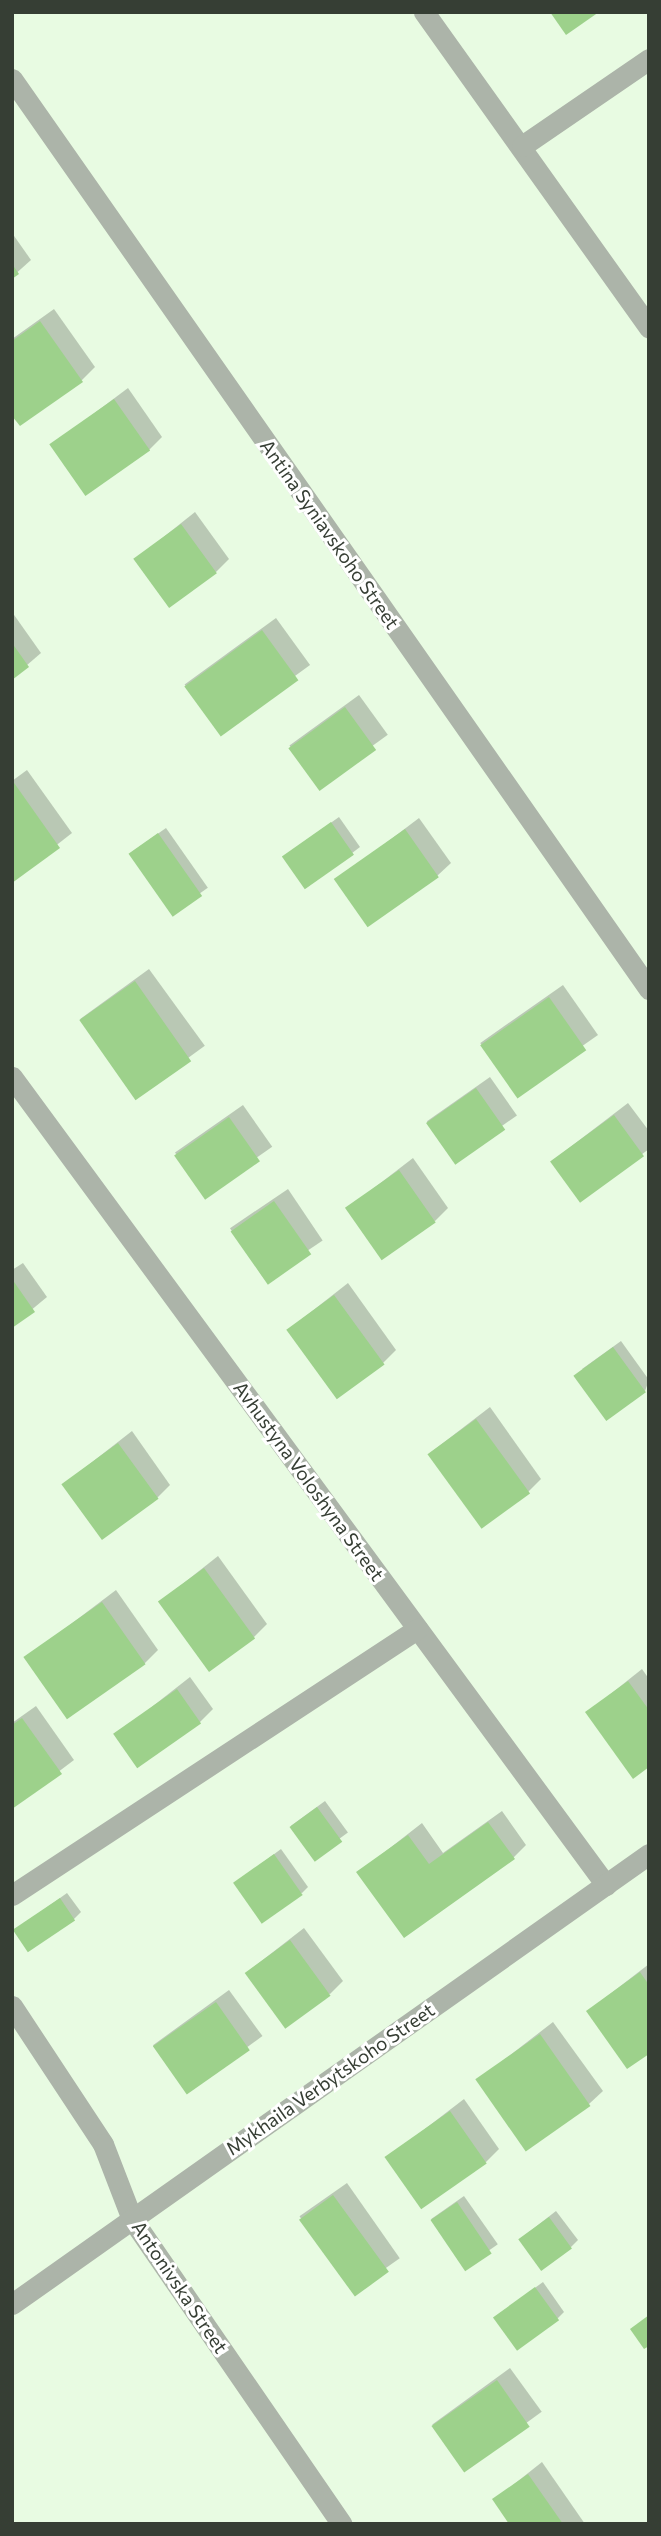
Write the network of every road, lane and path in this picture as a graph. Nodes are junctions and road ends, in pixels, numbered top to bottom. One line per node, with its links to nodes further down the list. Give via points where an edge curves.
1 (424, 12): 4 (street)
2 (649, 59): 4 (street)
3 (12, 79): 6 (street, Antina Syniavskoho Street)
4 (522, 146): 5 (street)
5 (649, 328)
6 (649, 989)
7 (12, 1077): 8 (street, Avhustyna Voloshyna Street)
8 (417, 1629): 10 (street, Avhustyna Voloshyna Street); 11 (street)
9 (649, 1854): 10 (street, Mykhaila Verbytskoho Street)
10 (606, 1885): 13 (street, Mykhaila Verbytskoho Street)
11 (12, 1895)
12 (12, 2006): 13 (street, Antonivska Street, via 103,2144)
13 (132, 2220): 14 (street, Mykhaila Verbytskoho Street); 15 (street, Antonivska Street)
14 (12, 2304)
15 (342, 2524)

